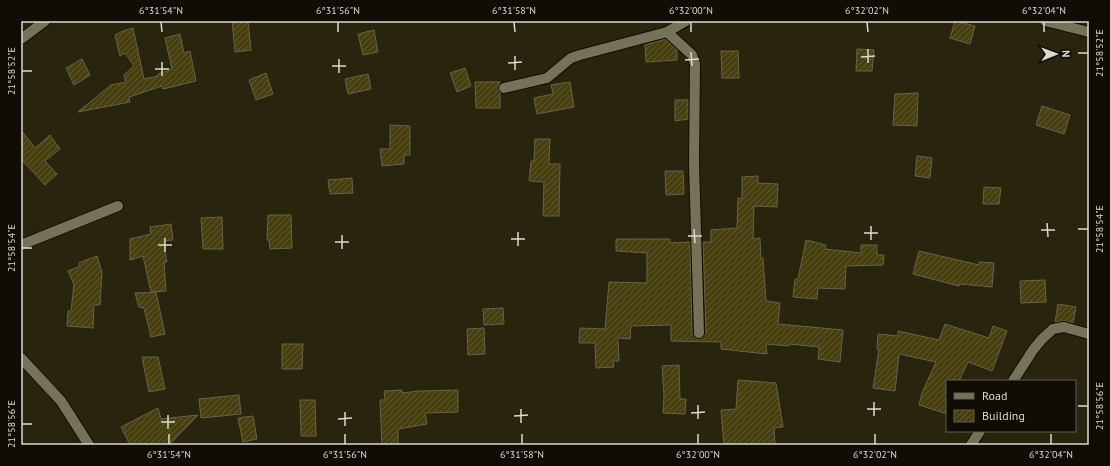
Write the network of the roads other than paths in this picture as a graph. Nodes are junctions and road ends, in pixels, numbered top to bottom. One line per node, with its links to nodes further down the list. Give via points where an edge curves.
1 (45, 21): 6 (street)
2 (686, 21): 4 (street)
3 (1045, 21): 5 (street)
4 (667, 32): 7 (street, via 571,58 546,78); 10 (street, via 692,55 695,64 694,164)
5 (1089, 32)
6 (21, 39)
7 (504, 88)
8 (118, 206): 9 (street)
9 (21, 245)
10 (699, 333)
11 (1089, 334): 13 (street, via 1064,327 1053,329 1033,350)
12 (21, 358): 15 (street, via 61,401)
13 (1014, 380)
14 (979, 432): 16 (street)
15 (89, 445)
16 (971, 445)

